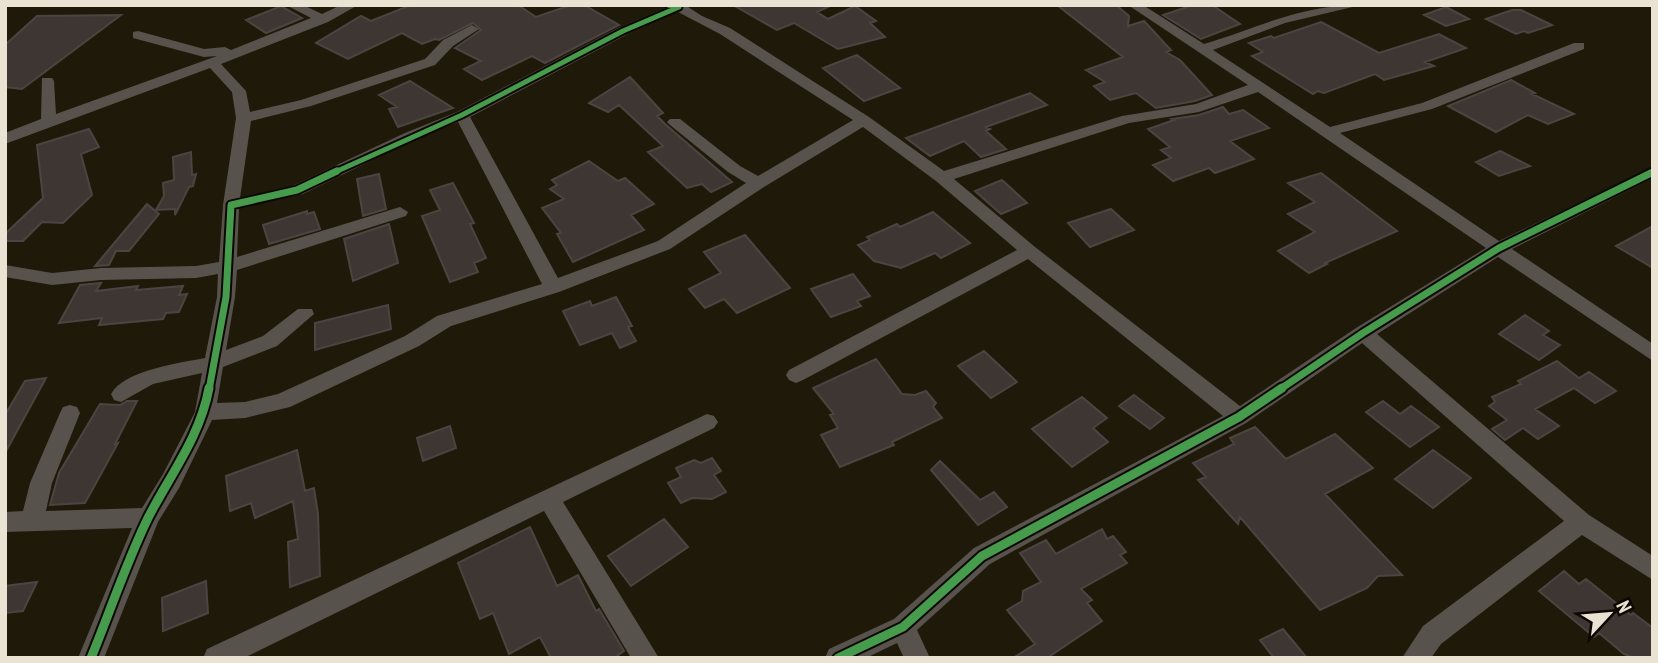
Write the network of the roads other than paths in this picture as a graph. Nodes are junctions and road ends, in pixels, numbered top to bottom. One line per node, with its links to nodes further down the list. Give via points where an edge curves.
1 (292, 5): 6 (street)
2 (352, 5): 6 (street)
3 (1135, 5): 11 (street)
4 (1355, 5): 11 (street, via 1281,20)
5 (674, 6): 15 (street); 17 (street, via 725,31)
6 (323, 19): 10 (street)
7 (472, 29): 16 (street, via 448,43 430,62 306,103)
8 (138, 35): 10 (street, via 204,53)
9 (1579, 46): 20 (street, via 1427,106)
10 (247, 48): 12 (street)
11 (1202, 49): 14 (street)
12 (213, 62): 16 (street, via 239,91); 18 (street)
13 (47, 81): 18 (street)
14 (1260, 86): 20 (street); 23 (street, via 1199,107 1127,119)
15 (462, 115): 25 (street, via 296,190); 31 (street)
16 (244, 118): 25 (street)
17 (864, 120): 23 (street); 24 (street)
18 (49, 121): 21 (street)
19 (675, 122): 24 (street)
20 (1327, 132): 27 (street)
21 (5, 139)
22 (1653, 172): 27 (street)
23 (942, 177): 28 (street)
24 (758, 183): 31 (street, via 664,245)
25 (231, 205): 29 (street)
26 (400, 212): 29 (street)
27 (1499, 248): 33 (street); 34 (street)
28 (1029, 251): 36 (street); 40 (street)
29 (229, 266): 30 (street, via 175,274 52,279); 35 (street)
30 (5, 271)
31 (553, 287): 39 (street, via 444,321 412,341 283,401 245,410)
32 (305, 314): 35 (street, via 270,341)
33 (1363, 333): 40 (street); 46 (street)
34 (1653, 354)
35 (214, 363): 37 (street, via 148,379); 39 (street)
36 (796, 375)
37 (121, 394)
38 (70, 412): 45 (street, via 41,483)
39 (205, 412): 43 (street)
40 (1239, 417): 48 (street, via 982,556)
41 (707, 422): 42 (street)
42 (548, 498): 50 (street); 51 (street)
43 (148, 517): 45 (street); 49 (street)
44 (5, 522): 45 (street)
45 (32, 522)
46 (1581, 522): 47 (street); 54 (street, via 1432,635)
47 (1653, 569)
48 (902, 627): 52 (street); 53 (street)
49 (91, 658)
50 (216, 658)
51 (646, 658)
52 (838, 658)
53 (917, 658)
54 (1415, 658)

